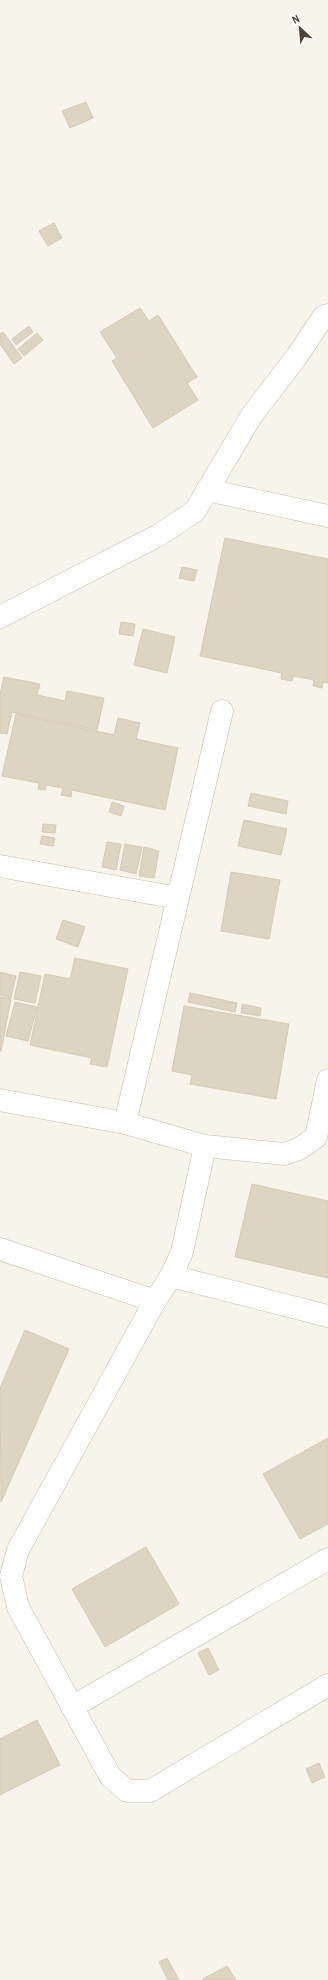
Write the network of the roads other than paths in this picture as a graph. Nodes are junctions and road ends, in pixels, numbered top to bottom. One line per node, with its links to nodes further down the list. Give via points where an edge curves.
1 (328, 316): 2 (street, via 323,317 252,415)
2 (207, 490): 3 (street); 4 (street, via 195,511 159,535)
3 (328, 516)
4 (0, 617)
5 (222, 711): 7 (street)
6 (0, 866): 7 (street)
7 (178, 898): 10 (street)
8 (328, 1080): 11 (street)
9 (0, 1100): 10 (street)
10 (125, 1123): 12 (street)
11 (322, 1138): 12 (street, via 284,1154)
12 (205, 1146): 14 (street, via 182,1252)
13 (0, 1249): 15 (street)
14 (171, 1276): 15 (street); 16 (street)
15 (155, 1301): 19 (street, via 18,1550 11,1576 18,1607)
16 (328, 1316)
17 (328, 1559): 19 (street)
18 (328, 1685): 19 (street, via 150,1790 127,1792 110,1776)
19 (72, 1707)

